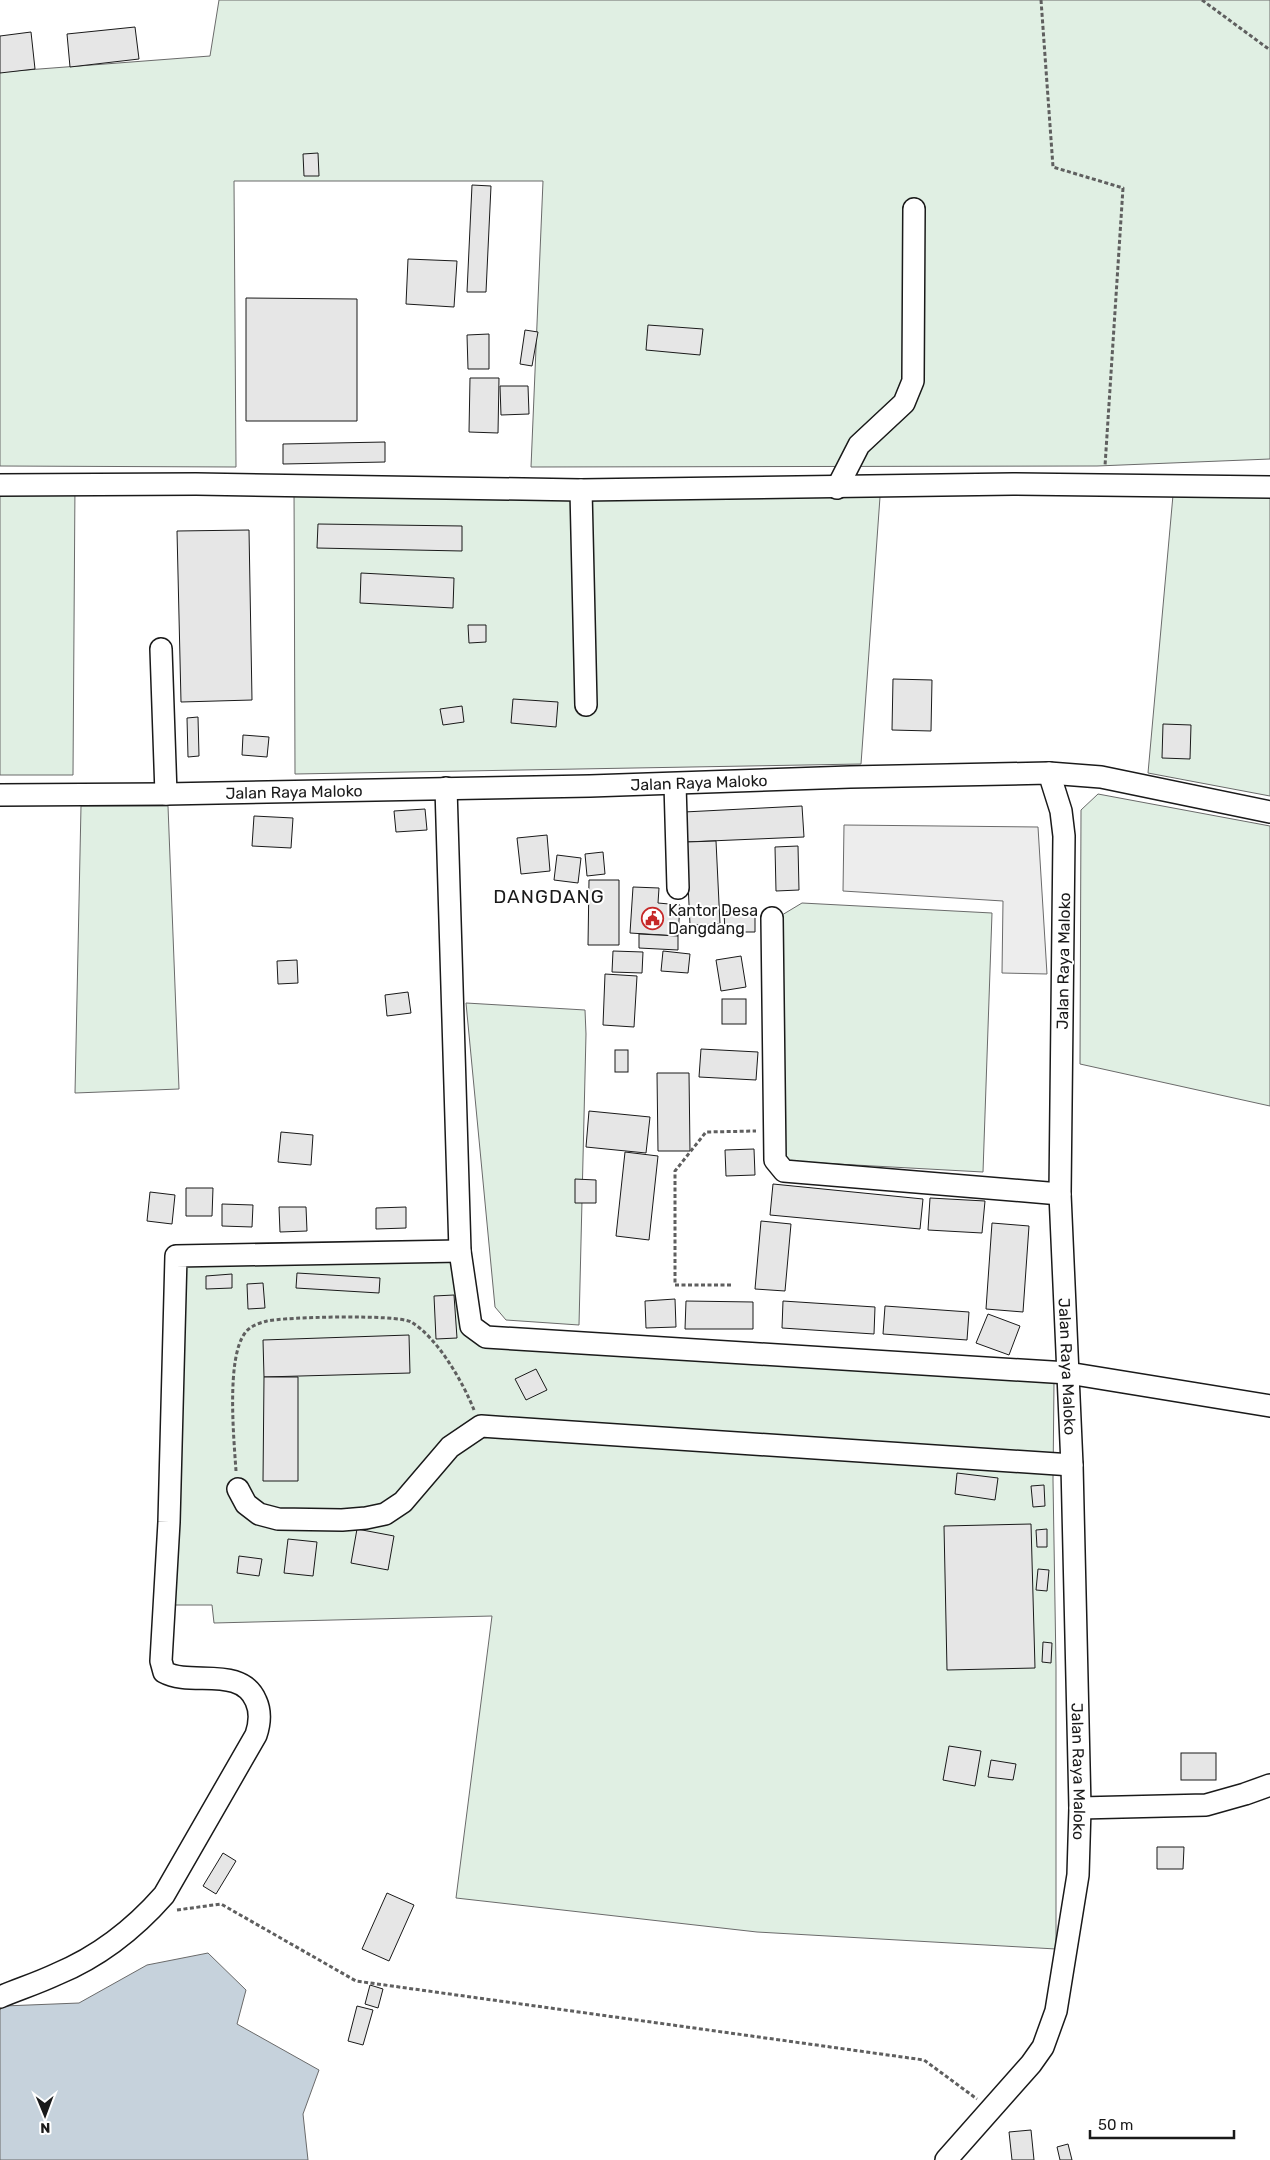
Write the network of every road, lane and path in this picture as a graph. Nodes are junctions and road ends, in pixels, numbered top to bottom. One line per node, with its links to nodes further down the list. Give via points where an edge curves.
1 (1042, 0): 6 (path, via 1053,167 1123,188)
2 (1202, 0): 3 (path)
3 (1270, 50)
4 (914, 209): 8 (street, via 913,381 904,403 860,445)
5 (0, 484): 9 (street)
6 (1104, 484): 7 (street); 8 (street)
7 (1270, 487)
8 (837, 488): 9 (street)
9 (580, 490): 11 (street)
10 (161, 650): 15 (street)
11 (586, 705)
12 (1049, 773): 13 (street, Jalan Raya Maloko); 17 (street, via 1101,777); 21 (street, Jalan Raya Maloko, via 1061,811 1064,836)
13 (675, 784): 14 (street, Jalan Raya Maloko); 18 (street)
14 (446, 788): 15 (street, Jalan Raya Maloko); 22 (street)
15 (166, 794): 16 (street, Jalan Raya Maloko)
16 (0, 795)
17 (1270, 812)
18 (678, 888)
19 (772, 918): 20 (street)
20 (775, 1130): 21 (street, via 775,1160 784,1171); 23 (path, via 706,1132 675,1170 675,1284)
21 (1060, 1194): 24 (street, Jalan Raya Maloko)
22 (460, 1251): 24 (street, via 471,1326 486,1337); 31 (street, via 176,1256 162,1661 164,1672 173,1677 218,1678 238,1683 253,1693 260,1722 256,1735 164,1895)
23 (731, 1286)
24 (1068, 1373): 25 (street); 27 (street, Jalan Raya Maloko)
25 (1270, 1406)
26 (481, 1426): 27 (street); 28 (street, via 450,1447 403,1502 385,1514 342,1520 278,1519 259,1514 246,1504); 28 (path, via 463,1386 448,1363 423,1332 409,1321 397,1317 269,1320 246,1331 235,1358 233,1396)
27 (1072, 1466): 30 (street, Jalan Raya Maloko)
28 (238, 1489)
29 (1270, 1784): 30 (street, via 1206,1805)
30 (1080, 1808): 33 (street, Jalan Raya Maloko, via 1078,1876 1056,2011 1043,2047)
31 (146, 1915): 32 (street, via 128,1932 78,1964); 33 (path, via 221,1904 356,1981 924,2060)
32 (0, 1997)
33 (991, 2109): 34 (street, Jalan Raya Maloko)
34 (946, 2160)

